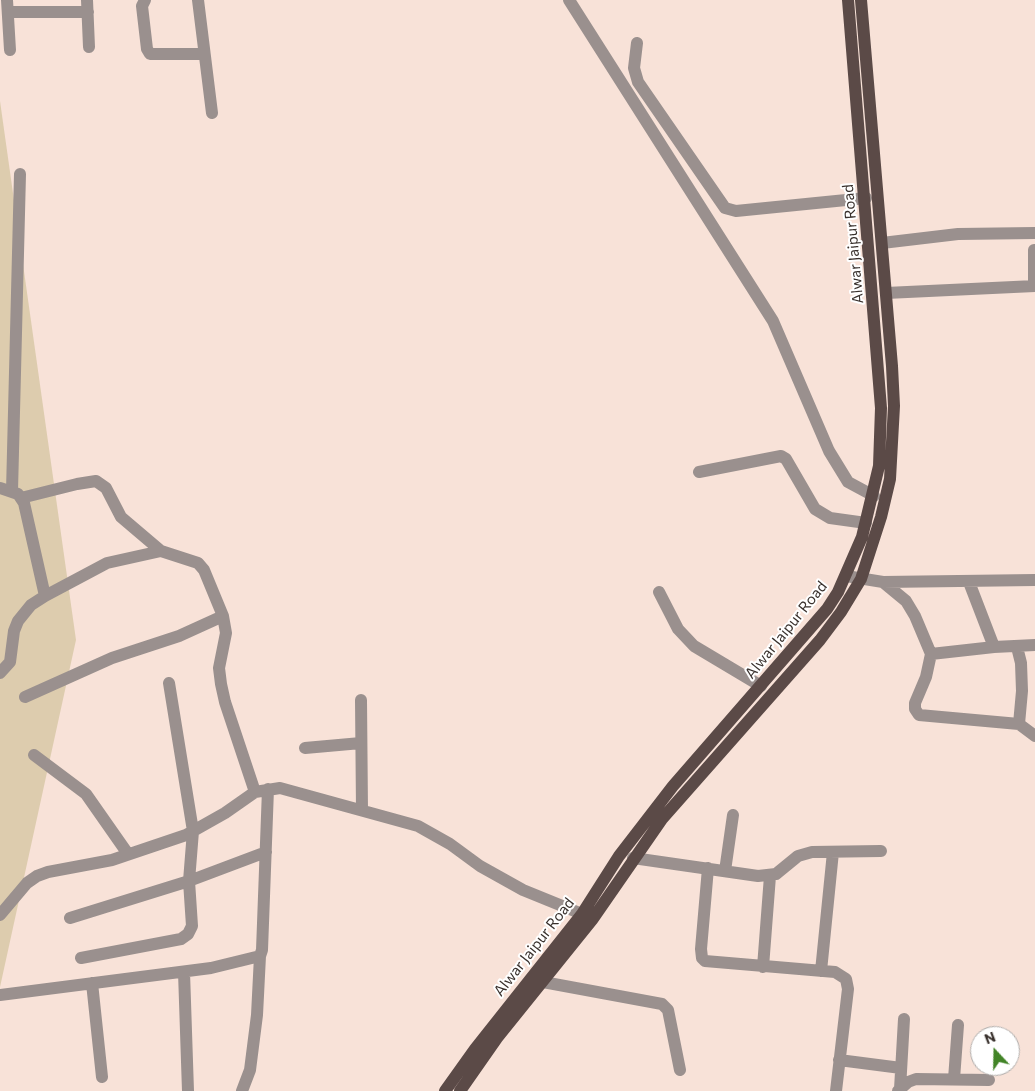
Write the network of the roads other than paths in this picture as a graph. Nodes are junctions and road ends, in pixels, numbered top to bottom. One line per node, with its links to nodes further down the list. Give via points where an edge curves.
1 (145, 0): 11 (street, via 142,6 150,54)
2 (198, 0): 11 (street)
3 (569, 0): 24 (street, via 773,322 829,451 848,482)
4 (848, 0): 14 (main road, Alwar Jaipur Road)
5 (861, 0): 16 (main road, Alwar Jaipur Road)
6 (7, 6): 7 (street); 10 (street)
7 (87, 6): 9 (street)
8 (637, 43): 14 (street, via 634,68 638,82 725,208 736,211)
9 (89, 47)
10 (10, 50)
11 (204, 54): 12 (street)
12 (212, 113)
13 (20, 174): 23 (street)
14 (866, 198): 19 (main road, Alwar Jaipur Road)
15 (1035, 233): 16 (street, via 958,234)
16 (882, 243): 18 (main road, Alwar Jaipur Road)
17 (1034, 250): 20 (street)
18 (884, 262): 19 (main road); 21 (main road, Alwar Jaipur Road)
19 (870, 263): 24 (main road, Alwar Jaipur Road, via 881,408 879,466)
20 (1034, 286): 21 (street)
21 (886, 292): 28 (main road, Alwar Jaipur Road, via 892,366 893,448 881,517)
22 (699, 472): 25 (street, via 780,456 786,459 815,509 830,518)
23 (11, 492): 26 (street, via 96,481 106,488 121,517); 33 (street, via 26,510)
24 (874, 496): 25 (main road, Alwar Jaipur Road)
25 (866, 523): 27 (main road, Alwar Jaipur Road)
26 (161, 551): 33 (street, via 107,564); 34 (street, via 198,563)
27 (846, 576): 28 (street); 41 (main road, Alwar Jaipur Road, via 827,609)
28 (861, 579): 30 (street); 58 (main road, Alwar Jaipur Road, via 820,640 685,791)
29 (1035, 580): 31 (street)
30 (883, 582): 31 (street); 38 (street, via 906,600)
31 (969, 582): 36 (street)
32 (659, 592): 41 (street, via 678,629 694,646)
33 (45, 596): 39 (street, via 31,605 18,621 10,662)
34 (223, 616): 42 (street, via 178,636 112,658); 50 (street, via 226,633 220,668 221,684)
35 (1035, 645): 37 (street)
36 (994, 647): 37 (street); 38 (street)
37 (1017, 648): 44 (street, via 1021,663)
38 (931, 654): 44 (street, via 915,703 919,715)
39 (0, 673)
40 (169, 683): 53 (street)
41 (761, 686): 64 (main road, Alwar Jaipur Road, via 673,786 619,856)
42 (25, 697)
43 (361, 700): 46 (street)
44 (1020, 724): 45 (street)
45 (1035, 736)
46 (361, 743): 47 (street); 51 (street)
47 (305, 748)
48 (34, 755): 57 (street, via 86,794)
49 (268, 789): 50 (street); 51 (street, via 292,790); 55 (street)
50 (255, 792): 53 (street)
51 (362, 810): 64 (street, via 418,826 523,890)
52 (733, 815): 60 (street)
53 (193, 831): 57 (street); 62 (street)
54 (881, 851): 56 (street)
55 (266, 852): 62 (street); 66 (street)
56 (833, 852): 61 (street, via 798,856); 69 (street)
57 (128, 854): 63 (street, via 37,876)
58 (633, 858): 59 (street); 64 (main road, Alwar Jaipur Road)
59 (708, 868): 60 (street); 68 (street, via 702,958 714,964)
60 (725, 871): 61 (street)
61 (770, 876): 68 (street)
62 (189, 881): 65 (street); 67 (street, via 192,926 181,939)
63 (0, 915)
64 (587, 917): 71 (main road, Alwar Jaipur Road); 85 (main road, Alwar Jaipur Road, via 475,1049)
65 (70, 918)
66 (260, 956): 70 (street); 84 (street, via 252,1061)
67 (81, 958)
68 (763, 967): 69 (street)
69 (821, 971): 76 (street, via 835,972 846,980 848,989)
70 (184, 972): 72 (street); 83 (street)
71 (544, 982): 78 (street, via 662,1004 668,1010); 86 (main road, Alwar Jaipur Road, via 497,1038)
72 (92, 983): 73 (street); 79 (street)
73 (0, 995)
74 (904, 1019): 77 (street)
75 (958, 1025): 80 (street)
76 (839, 1060): 77 (street); 87 (street)
77 (901, 1068): 82 (street)
78 (680, 1070)
79 (102, 1077)
80 (954, 1080): 81 (street); 82 (street, via 916,1079)
81 (989, 1080)
82 (899, 1090)
83 (188, 1091)
84 (242, 1091)
85 (445, 1091)
86 (460, 1091)
87 (836, 1091)

